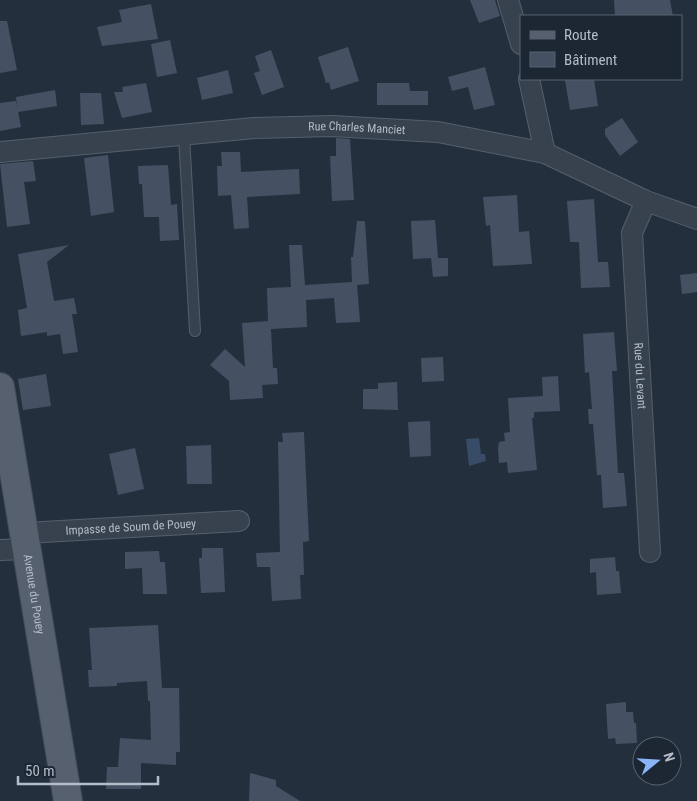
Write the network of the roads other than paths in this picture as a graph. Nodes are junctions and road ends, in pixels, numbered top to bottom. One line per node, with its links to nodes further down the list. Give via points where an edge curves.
1 (508, 0): 2 (street)
2 (520, 41)
3 (529, 80): 6 (street)
4 (184, 136): 5 (street, Rue Charles Manciet); 6 (street, Rue Charles Manciet, via 254,128 332,126 438,132); 9 (lane)
5 (0, 152)
6 (546, 153): 7 (street, Rue Charles Manciet)
7 (646, 201): 8 (street, Rue Charles Manciet); 13 (street, Rue du Levant, via 632,233)
8 (697, 220)
9 (195, 331)
10 (0, 386): 12 (main road, Avenue du Pouey)
11 (239, 521): 12 (street, Impasse de Soum de Pouey)
12 (17, 544): 14 (main road, Avenue du Pouey)
13 (650, 552)
14 (68, 801)

